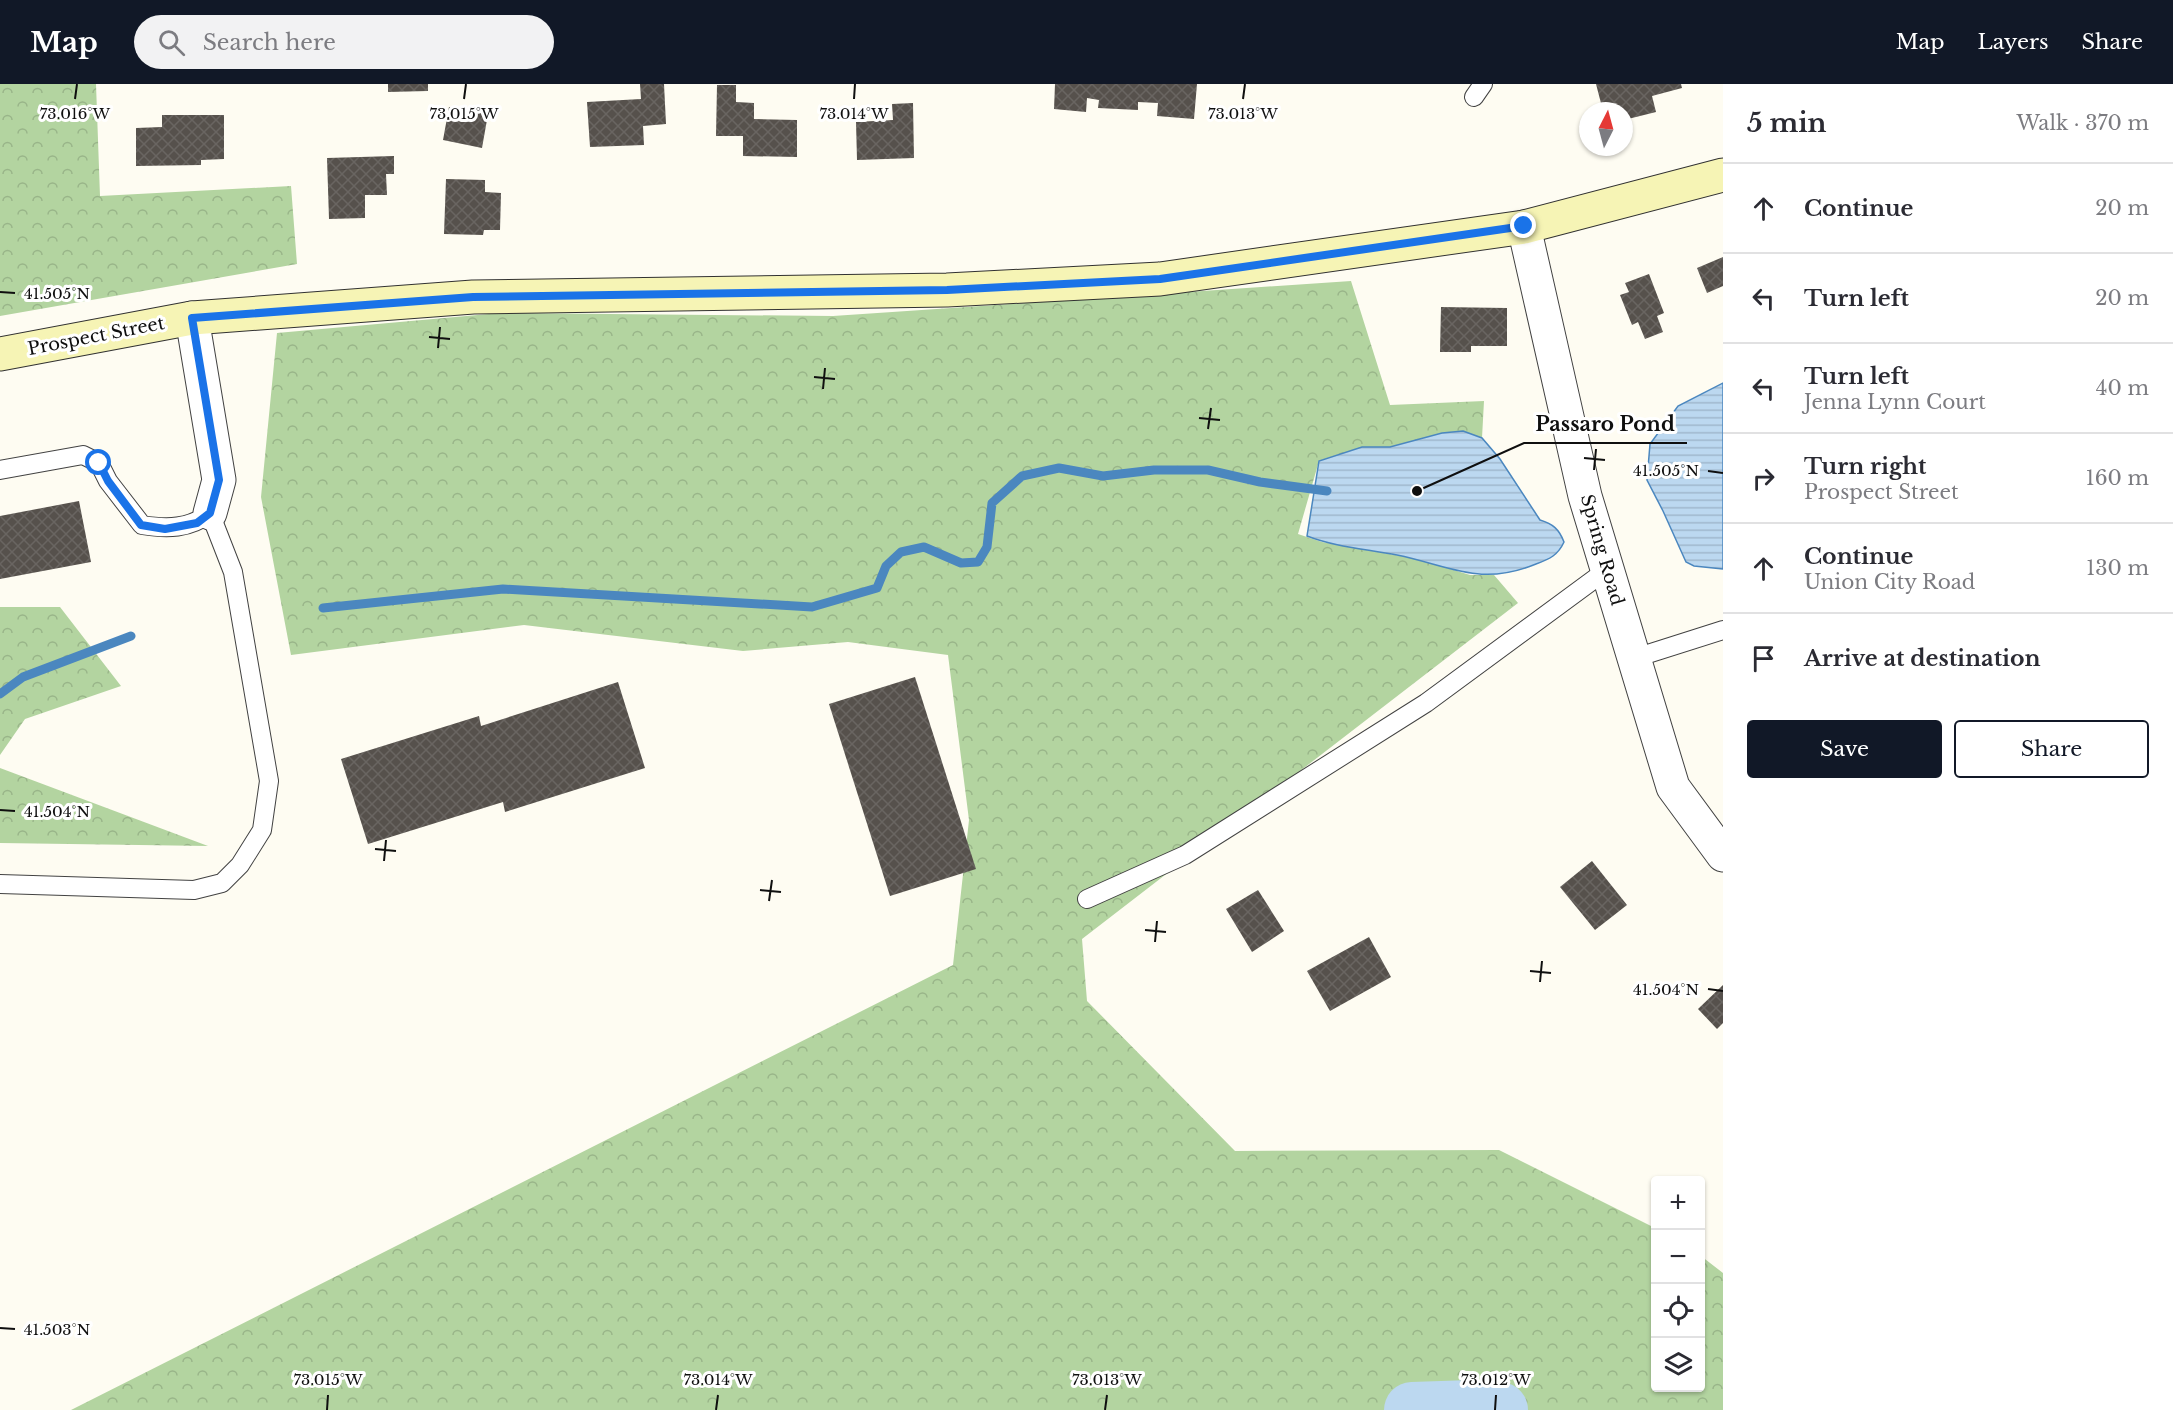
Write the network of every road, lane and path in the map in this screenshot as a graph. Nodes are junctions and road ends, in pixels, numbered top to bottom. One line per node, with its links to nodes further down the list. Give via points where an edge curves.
1 (1723, 175): 2 (main road, Prospect Street)
2 (1524, 226): 3 (main road, Prospect Street, via 1160,279 947,290 473,297); 7 (street, Spring Road, via 1585,496)
3 (192, 318): 4 (main road, Prospect Street); 6 (street, via 219,480)
4 (0, 354)
5 (0, 470): 6 (lane, via 83,455 99,463 141,525 165,529 197,523)
6 (210, 513): 11 (lane, via 233,572 269,781 262,830 240,865 222,883 194,890)
7 (1608, 569): 9 (street, Spring Road); 12 (lane, via 1426,703 1185,855)
8 (1723, 630): 9 (lane)
9 (1635, 658): 10 (street, Spring Road, via 1673,787)
10 (1723, 855)
11 (0, 884)
12 (1087, 899)

